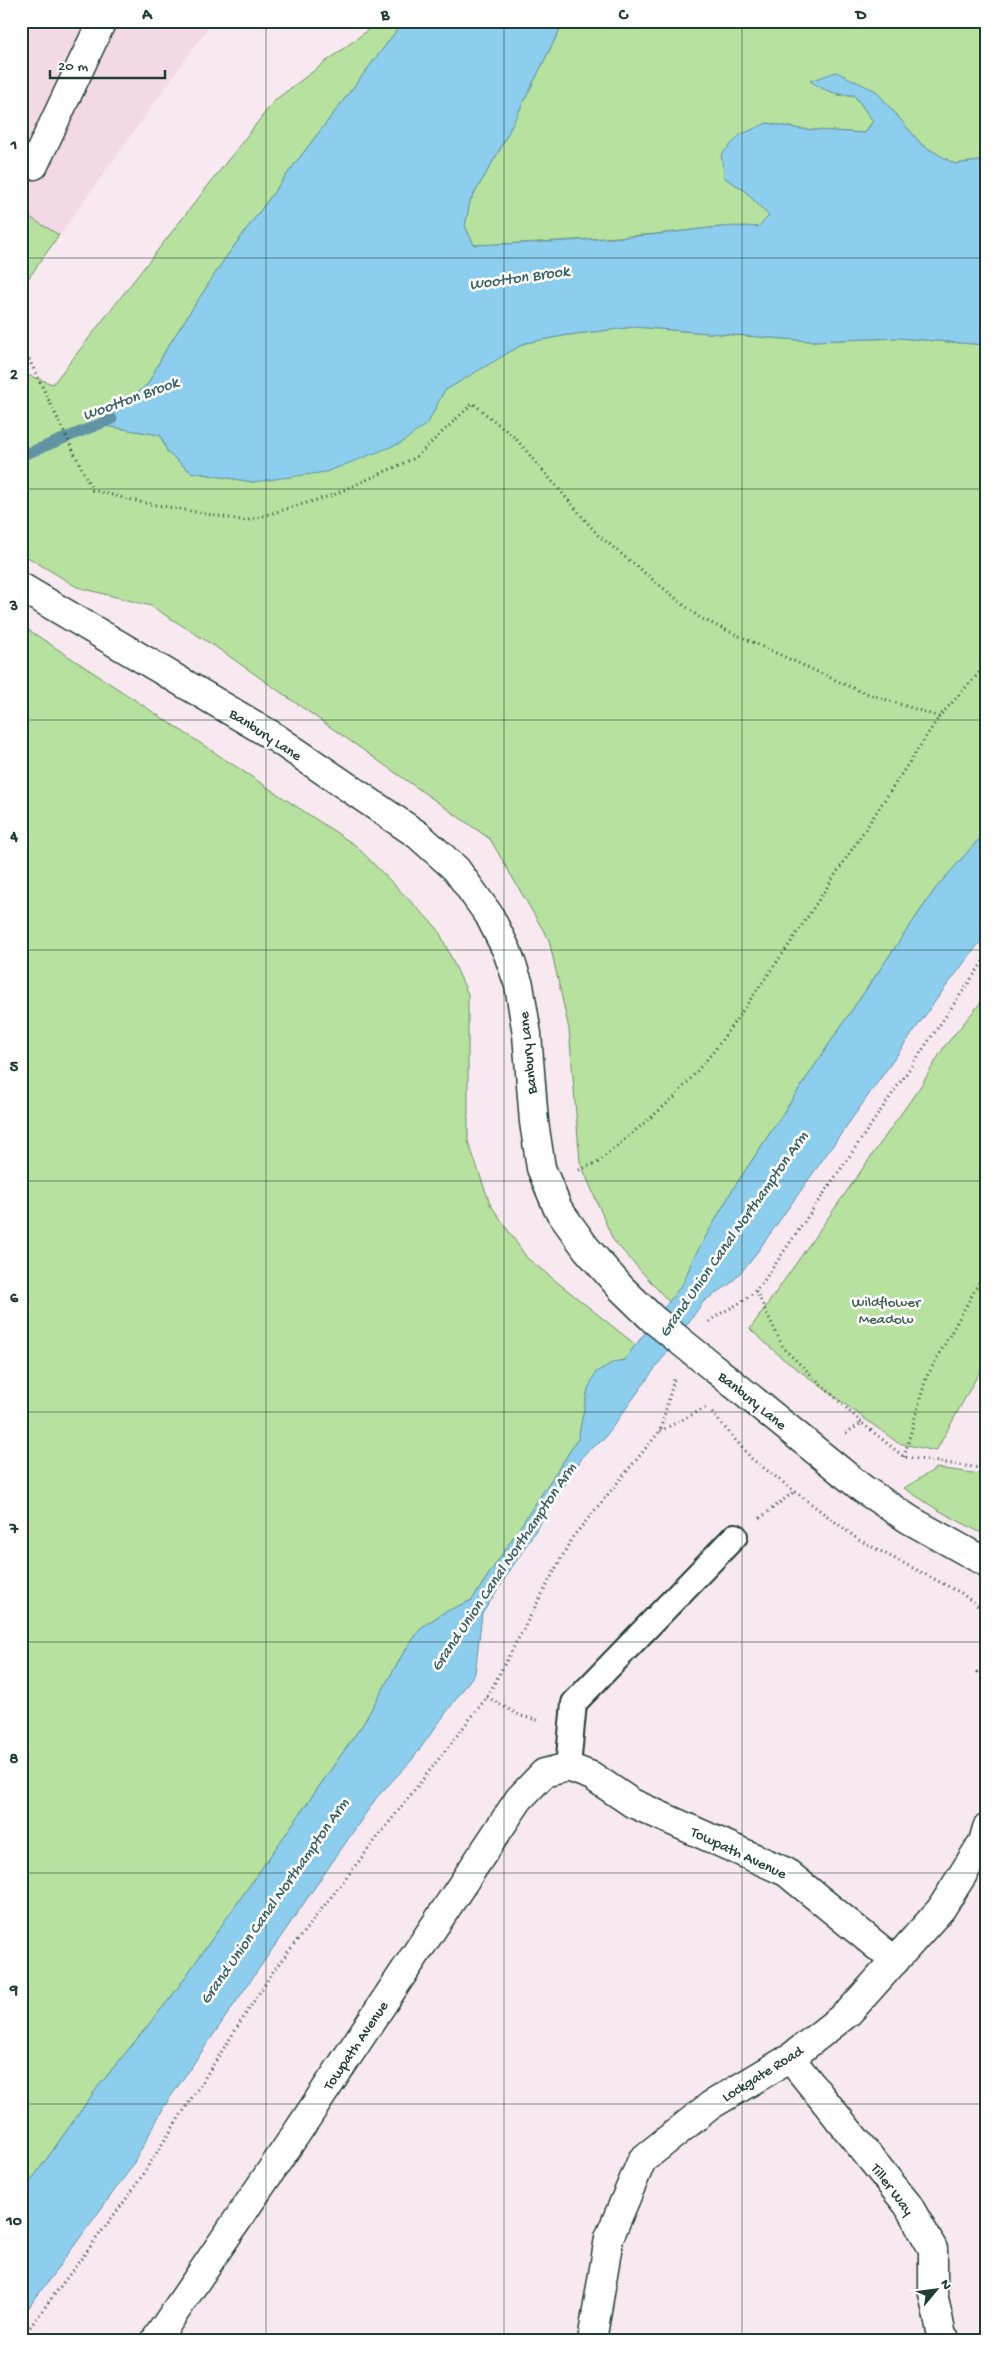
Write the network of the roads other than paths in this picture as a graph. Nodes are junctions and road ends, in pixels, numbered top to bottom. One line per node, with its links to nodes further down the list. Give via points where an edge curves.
1 (102, 21): 2 (street)
2 (34, 165)
3 (21, 587): 5 (street, Banbury Lane, bridge, via 274,736 418,835 456,869 489,915 519,985 541,1168 558,1209 586,1248 653,1319 863,1489 910,1520)
4 (735, 1536): 6 (lane, via 574,1703)
5 (987, 1563)
6 (568, 1767): 8 (street, Towpath Avenue, via 592,1776 632,1804 786,1872); 10 (street, Towpath Avenue, via 544,1773 519,1799)
7 (985, 1838): 8 (street, Lockgate Road, via 940,1909)
8 (895, 1961): 9 (street, Lockgate Road, via 849,2012)
9 (790, 2058): 11 (street, Lockgate Road, via 711,2105 642,2160 609,2238); 12 (street, Tiller Way, via 908,2205 921,2227 933,2249 933,2293 942,2336)
10 (155, 2341)
11 (592, 2341)
12 (946, 2341)

